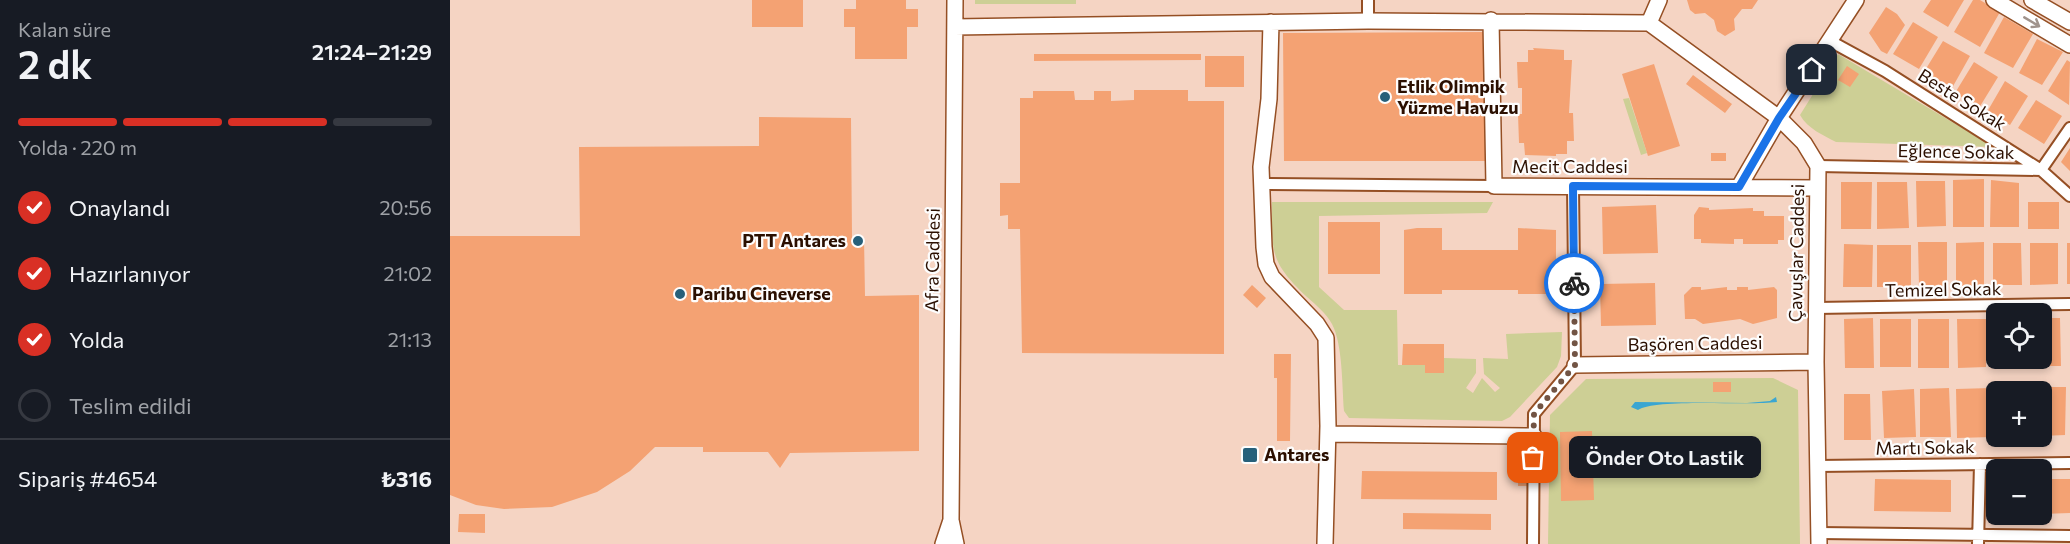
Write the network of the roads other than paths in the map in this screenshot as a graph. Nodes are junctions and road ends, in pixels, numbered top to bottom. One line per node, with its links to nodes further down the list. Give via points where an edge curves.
1 (955, 0): 12 (street, Afra Caddesi)
2 (1368, 0): 8 (street)
3 (1659, 0): 11 (street)
4 (1856, 0): 13 (street)
5 (1994, 0): 14 (street, one-way to 14)
6 (2032, 0): 10 (street)
7 (1491, 20): 8 (street); 11 (street); 20 (street, Mecit Caddesi)
8 (1368, 21): 9 (street)
9 (1271, 22): 12 (street); 19 (street)
10 (2070, 22)
11 (1649, 23): 15 (street, Çavuşlar Caddesi)
12 (955, 27): 34 (street, Afra Caddesi)
13 (1830, 40): 15 (street); 18 (street, Beste Sokak)
14 (2070, 45)
15 (1779, 118): 17 (street, Çavuşlar Caddesi, via 1804,143); 22 (street)
16 (2070, 128): 18 (street)
17 (1818, 166): 18 (street, Eğlence Sokak); 23 (street, Çavuşlar Caddesi)
18 (2041, 170): 24 (street, Beste Sokak)
19 (1261, 184): 20 (street); 29 (street, via 1268,270 1326,338)
20 (1494, 186): 21 (street, Mecit Caddesi)
21 (1573, 186): 22 (street, Mecit Caddesi); 28 (street)
22 (1739, 187): 23 (street, Mecit Caddesi)
23 (1817, 188): 26 (street, Çavuşlar Caddesi)
24 (2070, 196)
25 (2070, 304): 26 (street, Temizel Sokak)
26 (1816, 308): 27 (street, Çavuşlar Caddesi)
27 (1816, 362): 28 (street, Başören Caddesi); 33 (street, Çavuşlar Caddesi)
28 (1575, 365): 30 (street, via 1534,414)
29 (1328, 434): 30 (street); 40 (street)
30 (1534, 436): 41 (street)
31 (2070, 463): 32 (street, Martı Sokak)
32 (1980, 464): 33 (street, Martı Sokak); 37 (street)
33 (1817, 466): 36 (street, Çavuşlar Caddesi)
34 (951, 520): 38 (street, Afra Caddesi); 39 (street, Afra Caddesi)
35 (2070, 536): 37 (street)
36 (1821, 540): 37 (street)
37 (1978, 540)
38 (944, 544)
39 (956, 544)
40 (1325, 544)
41 (1533, 544)

